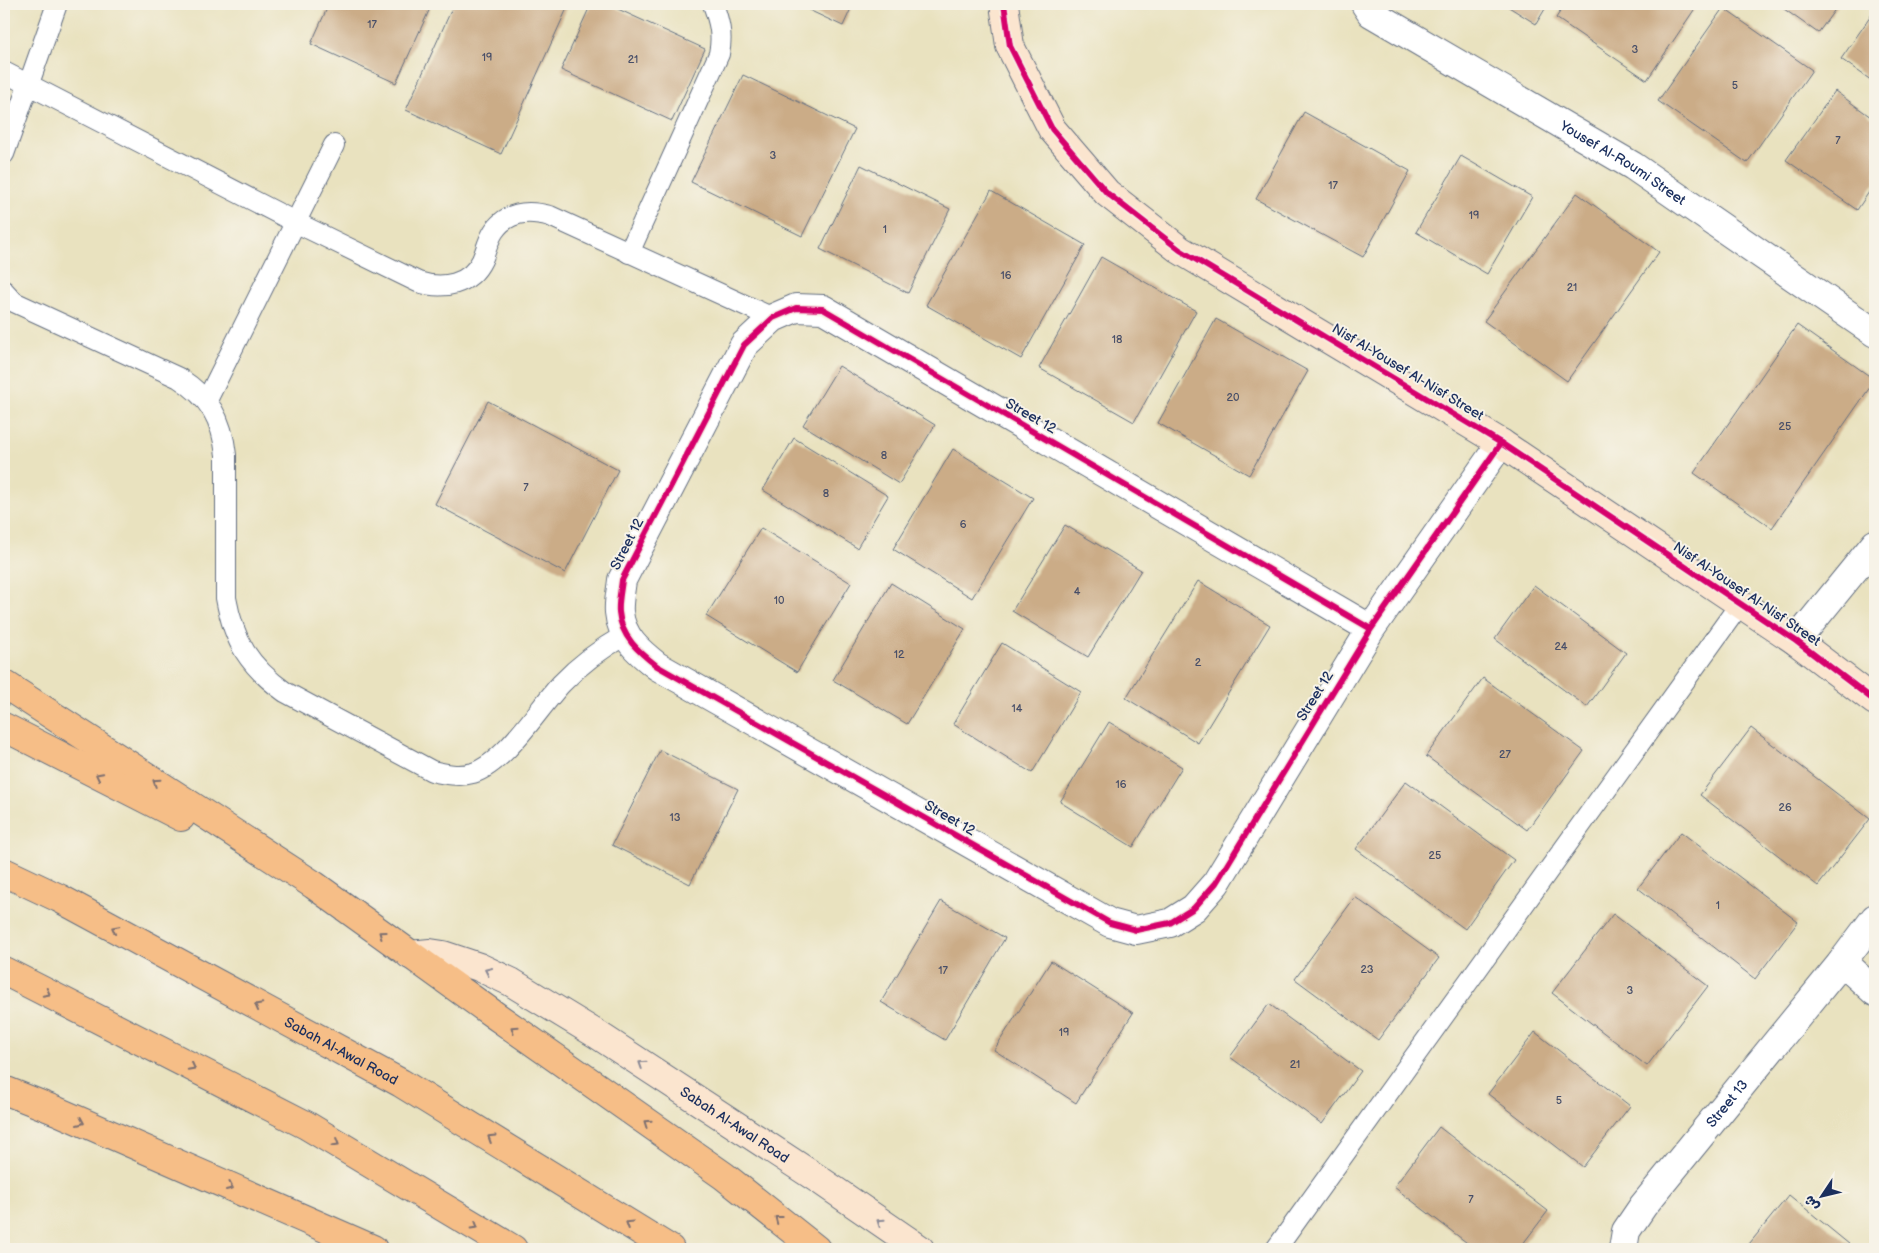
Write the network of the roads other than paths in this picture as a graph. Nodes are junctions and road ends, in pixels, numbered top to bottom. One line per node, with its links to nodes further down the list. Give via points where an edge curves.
1 (57, 4): 6 (lane)
2 (713, 4): 10 (lane, via 722,40 719,54)
3 (1004, 4): 15 (street, Nisf Al-Yousef Al-Nisf Street, via 1010,46 1052,129 1107,193 1180,250)
4 (1364, 4): 13 (street, Yousef Al-Roumi Street, via 1371,13 1633,166)
5 (4, 72): 6 (lane)
6 (29, 84): 8 (lane); 9 (lane)
7 (334, 144): 9 (lane)
8 (4, 154)
9 (295, 222): 10 (lane, via 430,285 454,284 465,279 482,262 493,232 518,214 534,212 550,216); 14 (lane)
10 (629, 253): 12 (lane)
11 (4, 291): 14 (lane, via 14,302 179,378)
12 (774, 318): 18 (street, Street 12, via 796,308 823,309); 19 (street, Street 12, via 744,345 622,580 619,612)
13 (1875, 333)
14 (207, 400): 19 (lane, via 224,435 226,598 230,621 251,662 285,692 432,771 460,775 473,773 498,759 576,670)
15 (1501, 443): 17 (street, Nisf Al-Yousef Al-Nisf Street); 18 (street, Street 12)
16 (1875, 544): 20 (street)
17 (1740, 604): 20 (street, Nisf Al-Yousef Al-Nisf Street); 39 (lane)
18 (1371, 629): 19 (street, Street 12, via 1216,883 1194,908 1170,923 1136,930 1110,923 657,666 638,652)
19 (625, 634)
20 (1796, 641): 22 (street, Nisf Al-Yousef Al-Nisf Street)
21 (4, 684): 25 (highway, one-way to 21)
22 (1875, 701)
23 (4, 727): 25 (highway, one-way to 23)
24 (4, 872): 36 (highway, Sabah Al-Awal Road, one-way to 24, via 402,1083)
25 (314, 885): 27 (highway, one-way to 25)
26 (1875, 918): 28 (street, Street 13)
27 (410, 955): 37 (highway, one-way to 27, via 724,1176); 38 (street, Sabah Al-Awal Road, one-way to 27, via 598,1035 511,982 443,955)
28 (1842, 962): 30 (street); 40 (street, Street 13, via 1643,1206 1626,1231)
29 (4, 971): 35 (highway, one-way to 35, via 306,1125)
30 (1875, 992)
31 (4, 1090): 33 (highway)
32 (4, 1104): 33 (highway)
33 (57, 1111): 34 (highway, one-way to 34)
34 (373, 1249)
35 (513, 1249)
36 (670, 1249)
37 (816, 1249)
38 (920, 1249)
39 (1276, 1249)
40 (1623, 1249)

